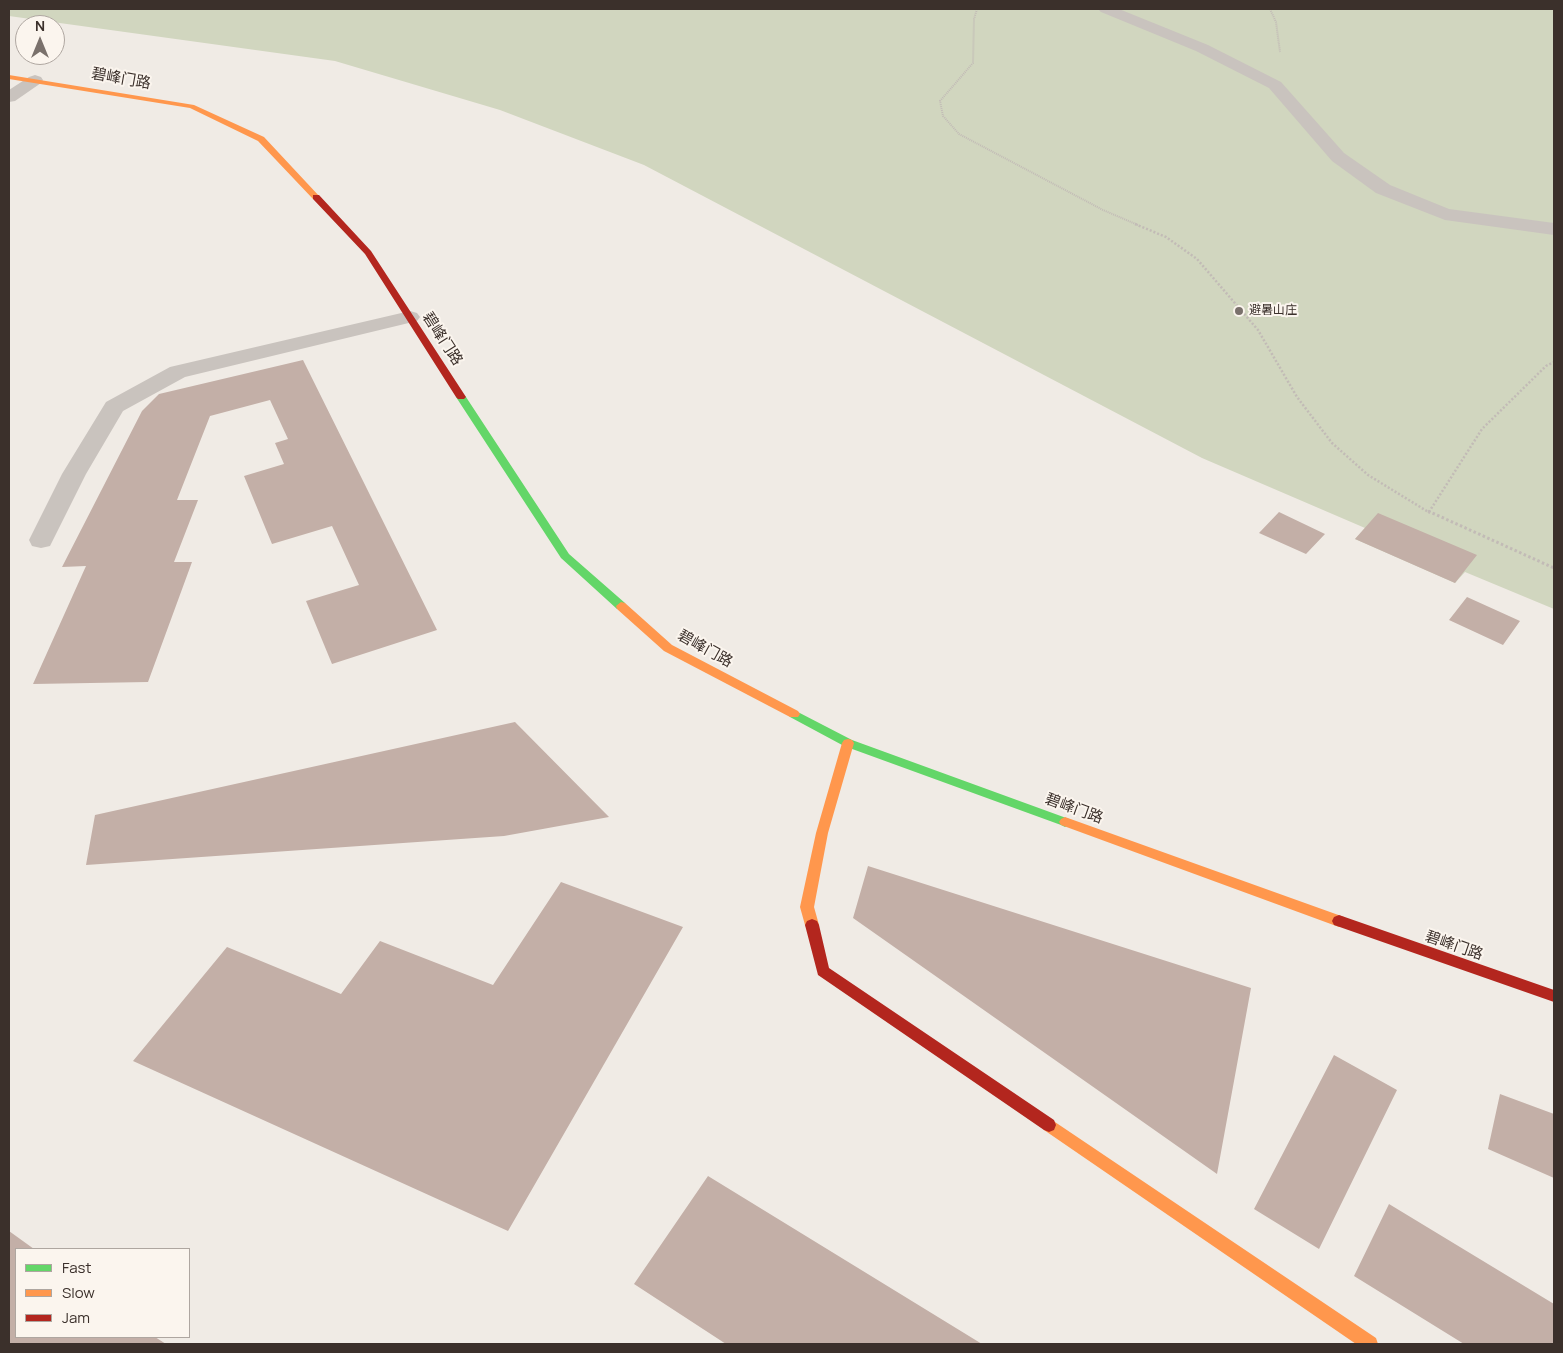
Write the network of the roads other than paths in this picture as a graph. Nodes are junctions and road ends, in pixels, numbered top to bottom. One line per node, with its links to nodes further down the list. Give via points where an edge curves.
1 (1106, 9): 5 (street, via 1202,48 1275,85 1338,157 1383,189 1445,214)
2 (9, 77): 3 (street, 碧峰门路)
3 (36, 80): 4 (street); 6 (street, 碧峰门路, via 192,106 261,139 368,252)
4 (9, 97)
5 (1554, 229)
6 (410, 317): 7 (street, via 178,372 114,407 74,474); 8 (street, 碧峰门路, via 565,556 668,648)
7 (41, 540)
8 (848, 743): 9 (street, 碧峰门路); 10 (street, via 822,833 807,907 823,971)
9 (1554, 996)
10 (1370, 1344)

